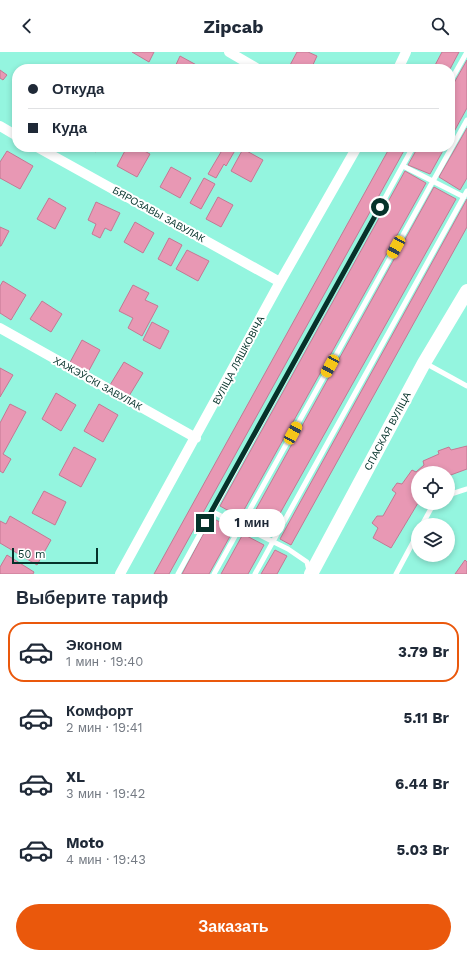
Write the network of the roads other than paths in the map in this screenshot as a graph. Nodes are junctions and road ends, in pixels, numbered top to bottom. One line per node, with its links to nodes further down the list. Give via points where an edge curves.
1 (229, 52): 4 (street)
2 (406, 52): 5 (street)
3 (467, 52): 6 (lane)
4 (249, 64)
5 (400, 64)
6 (455, 73)
7 (467, 120): 10 (lane)
8 (0, 126): 9 (street)
9 (12, 133)
10 (455, 141)
11 (46, 152): 19 (street, БЯРОЗАВЫ ЗАВУЛАК)
12 (354, 152): 19 (street, ВУЛІЦА ЛЯШКОВІЧА)
13 (410, 152): 15 (lane)
14 (449, 152): 16 (lane)
15 (403, 166): 16 (lane); 27 (lane)
16 (433, 180): 18 (lane); 28 (lane)
17 (467, 191): 18 (lane)
18 (464, 198): 29 (lane)
19 (280, 282): 24 (street, ВУЛІЦА ЛЯШКОВІЧА)
20 (467, 291): 22 (street, СПАСКАЯ ВУЛІЦА)
21 (0, 328): 24 (street, ХАЖЭЎСКІ ЗАВУЛАК)
22 (424, 363): 23 (lane); 35 (street, СПАСКАЯ ВУЛІЦА)
23 (467, 386)
24 (196, 438): 31 (street, ВУЛІЦА ЛЯШКОВІЧА)
25 (467, 489): 26 (lane)
26 (455, 492)
27 (211, 511): 28 (lane); 32 (lane)
28 (242, 526): 29 (lane); 33 (lane)
29 (273, 542): 34 (lane); 35 (lane, via 308,562)
30 (411, 546): 36 (lane)
31 (120, 574)
32 (178, 574)
33 (214, 574)
34 (255, 574)
35 (310, 574)
36 (396, 574)

